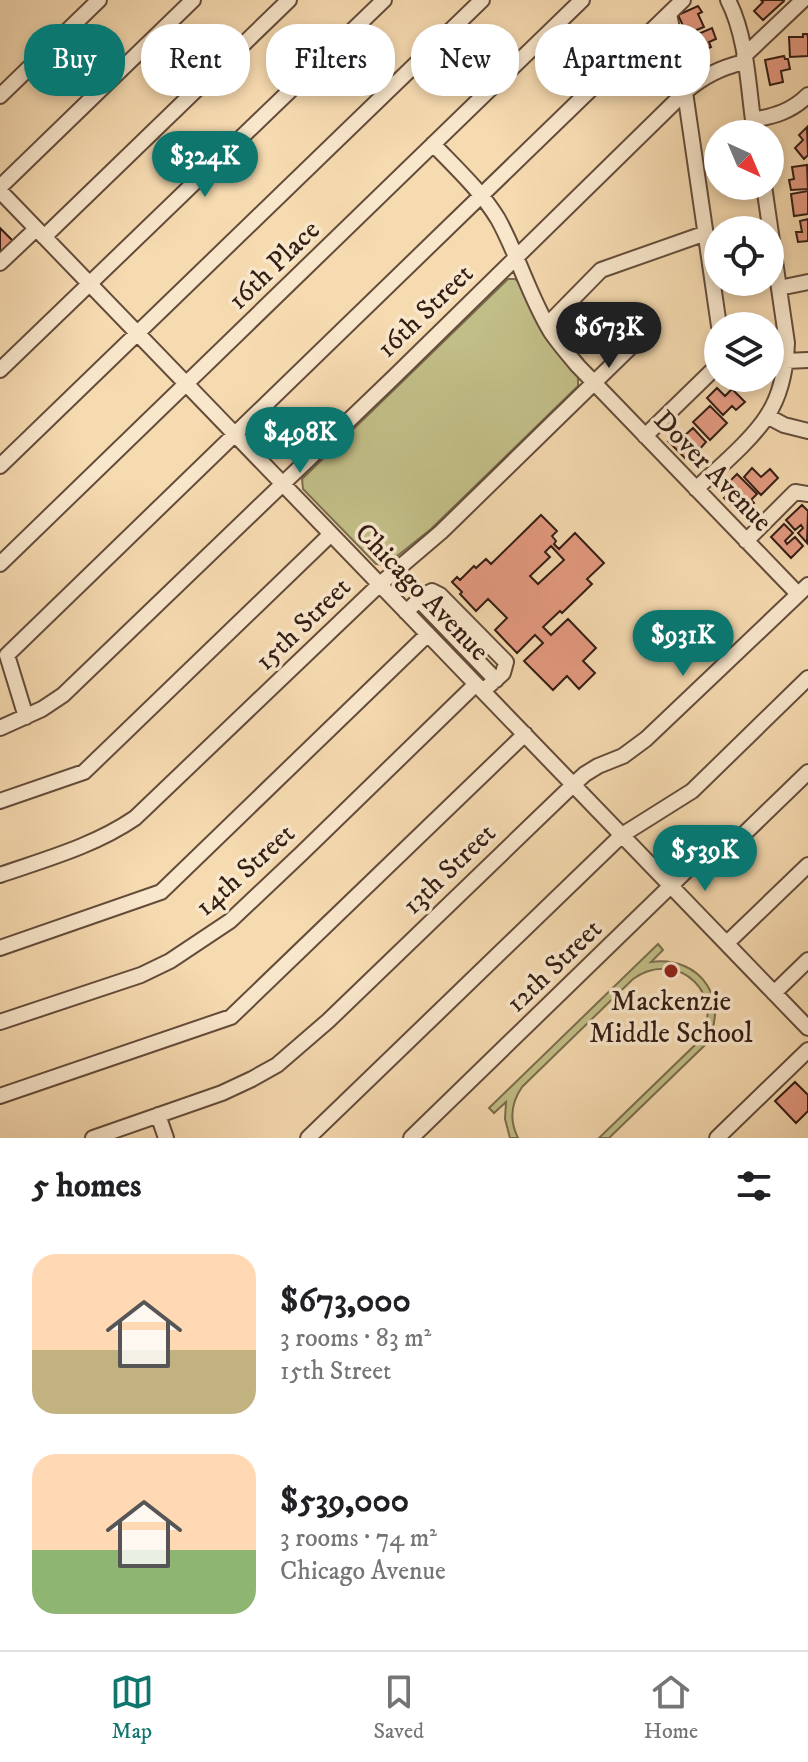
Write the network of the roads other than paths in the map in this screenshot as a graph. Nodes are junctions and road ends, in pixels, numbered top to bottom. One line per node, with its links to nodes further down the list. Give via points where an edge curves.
1 (99, 0): 15 (street)
2 (193, 0): 23 (street)
3 (289, 0): 26 (street)
4 (384, 0): 31 (street)
5 (482, 0): 36 (street)
6 (582, 0): 20 (street, 16th Place)
7 (683, 0): 10 (street)
8 (728, 0): 12 (street)
9 (803, 0): 12 (street)
10 (669, 14): 11 (street); 24 (street)
11 (671, 24)
12 (744, 59): 13 (street, 16th Street); 18 (street)
13 (710, 74)
14 (808, 95): 19 (street)
15 (0, 96)
16 (681, 96): 21 (street, 16th Street)
17 (686, 96): 25 (street)
18 (753, 120)
19 (769, 120)
20 (433, 144): 24 (street, Dover Avenue); 42 (street, 16th Place)
21 (606, 170): 22 (street); 28 (street, 16th Street)
22 (617, 182)
23 (0, 189): 26 (street, Chicago Avenue)
24 (481, 196): 28 (street, Dover Avenue); 45 (street)
25 (704, 220)
26 (40, 233): 29 (street); 31 (street, Chicago Avenue)
27 (704, 234): 34 (street, via 601,270)
28 (516, 257): 34 (street, Dover Avenue); 48 (street, 16th Street)
29 (0, 263)
30 (808, 282): 32 (street)
31 (89, 284): 36 (street, Chicago Avenue); 39 (street)
32 (784, 287)
33 (780, 296): 38 (street)
34 (548, 324): 41 (street, Dover Avenue)
35 (647, 331): 41 (street, 15th Street)
36 (137, 333): 42 (street, Chicago Avenue); 47 (street)
37 (808, 360): 38 (street)
38 (786, 361): 43 (street)
39 (0, 370)
40 (704, 379): 46 (street)
41 (595, 383): 46 (street, Dover Avenue); 54 (street, 15th Street)
42 (186, 385): 45 (street, Chicago Avenue); 53 (street, 16th Place)
43 (767, 416): 44 (street); 49 (street)
44 (808, 431)
45 (234, 434): 48 (street, Chicago Avenue); 60 (street, via 7,655)
46 (645, 436): 49 (street, Dover Avenue)
47 (0, 466)
48 (283, 484): 51 (street, Chicago Avenue); 60 (street, 16th Street, via 63,695)
49 (696, 489): 52 (street, Dover Avenue)
50 (808, 494): 52 (street, via 795,492)
51 (331, 534): 54 (street, Chicago Avenue); 65 (street, via 84,772)
52 (746, 541): 55 (street, Dover Avenue)
53 (0, 564)
54 (380, 584): 56 (street, Chicago Avenue); 68 (street, 15th Street, via 135,818 88,844)
55 (803, 589): 64 (street, 13th Street, via 646,739)
56 (406, 612): 57 (street, Chicago Avenue); 59 (street, 14th Street, via 432,591 506,662 503,673)
57 (428, 634): 59 (street, Chicago Avenue); 71 (street, via 161,892)
58 (808, 678): 66 (street, via 692,791)
59 (480, 688): 62 (street, Chicago Avenue); 74 (street, 14th Street, via 230,921 141,975)
60 (26, 717): 61 (street, 16th Street)
61 (0, 728)
62 (525, 734): 64 (street, Chicago Avenue); 77 (street, via 231,1017)
63 (808, 772): 69 (street, 12th Street, via 745,833)
64 (574, 784): 66 (street, Chicago Avenue); 78 (street, 13th Street, via 289,1055 222,1093)
65 (0, 801)
66 (622, 835): 69 (street, Chicago Avenue); 81 (street)
67 (808, 865): 70 (street)
68 (0, 875)
69 (671, 886): 70 (street, Chicago Avenue); 82 (street, 12th Street)
70 (727, 943): 73 (street, Chicago Avenue)
71 (0, 948)
72 (808, 960): 73 (street)
73 (774, 993): 75 (street, Chicago Avenue)
74 (0, 1022)
75 (808, 1028)
76 (808, 1050): 83 (street)
77 (0, 1096)
78 (158, 1115): 79 (street, 13th Street); 80 (street)
79 (93, 1138)
80 (166, 1138)
81 (308, 1138)
82 (411, 1138)
83 (717, 1138)

